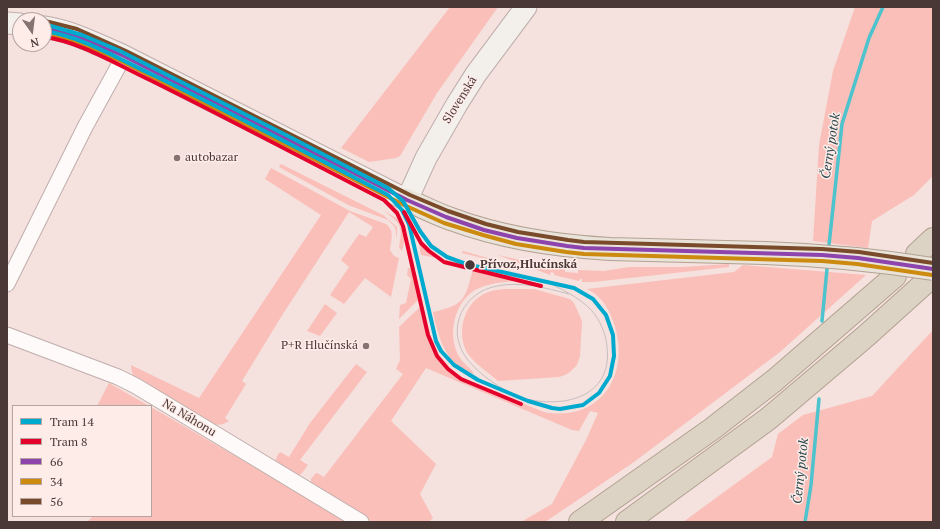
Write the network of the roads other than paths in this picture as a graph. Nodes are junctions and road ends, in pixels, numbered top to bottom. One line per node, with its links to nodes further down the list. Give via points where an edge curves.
1 (526, 7): 4 (street, Slovenská, via 457,104 426,158)
2 (52, 29): 3 (street)
3 (124, 56): 4 (street); 7 (street, via 85,127)
4 (407, 200): 5 (main road, bridge, via 477,228 547,243 610,249 858,258)
5 (930, 275): 11 (highway, via 866,336 768,419)
6 (895, 276): 10 (highway, via 775,380 712,429)
7 (7, 284)
8 (7, 335): 9 (street, Na Náhonu, via 136,386)
9 (361, 522)
10 (580, 522)
11 (627, 522)

